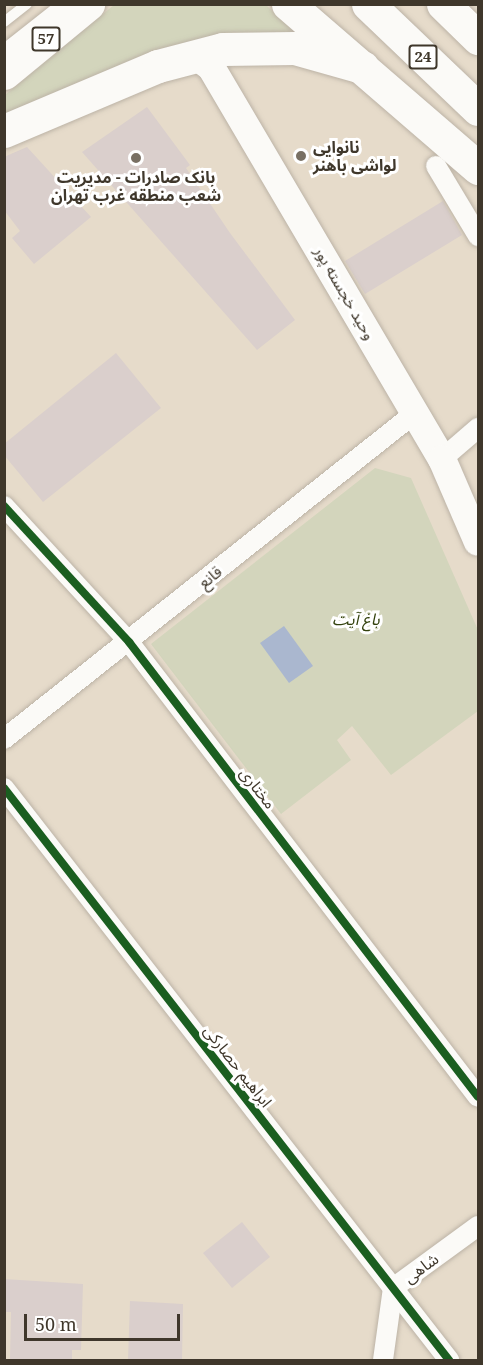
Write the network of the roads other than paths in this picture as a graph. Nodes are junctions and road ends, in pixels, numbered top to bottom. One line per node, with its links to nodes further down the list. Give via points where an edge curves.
1 (27, 4): 7 (lane)
2 (61, 4): 9 (lane)
3 (88, 4): 12 (highway, 57)
4 (288, 4): 11 (highway)
5 (368, 4): 13 (highway, 24)
6 (443, 4): 8 (highway)
7 (4, 22)
8 (478, 38)
9 (4, 49)
10 (195, 55): 11 (highway, via 254,47 295,48); 14 (highway, via 158,66); 18 (main road, وحید خجسته پور, via 211,67)
11 (362, 68): 16 (highway)
12 (4, 73)
13 (478, 109)
14 (4, 131)
15 (436, 166): 17 (street)
16 (478, 168)
17 (478, 236)
18 (415, 413): 20 (main road, وحید خجسته پور); 23 (street, قانع)
19 (478, 428): 20 (street)
20 (442, 459): 22 (main road, وحید خجسته پور)
21 (4, 506): 23 (street, مختاری)
22 (478, 542)
23 (129, 642): 24 (street, قانع); 26 (street, مختاری)
24 (4, 740)
25 (4, 788): 28 (street, ابراهیم حصارکی)
26 (478, 1097)
27 (478, 1226): 28 (street, شاهی)
28 (393, 1288): 29 (street, شاهی); 30 (street, ابراهیم حصارکی)
29 (383, 1360)
30 (449, 1360)

